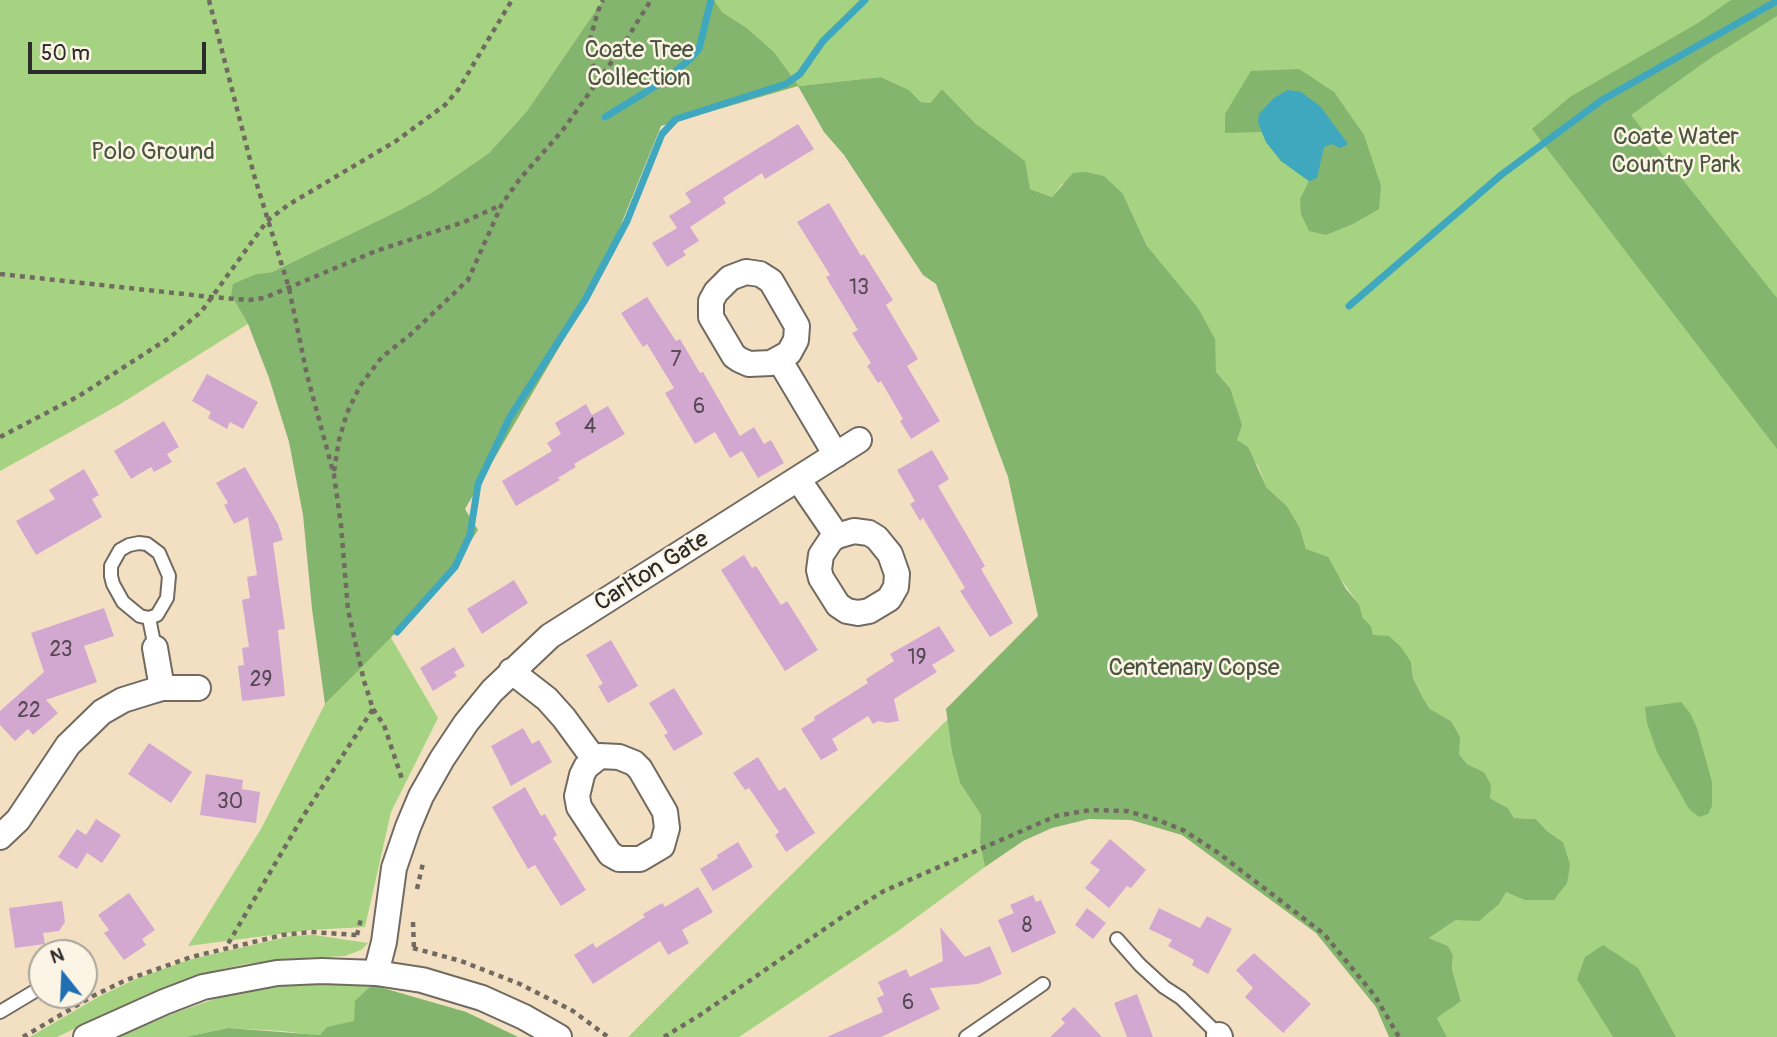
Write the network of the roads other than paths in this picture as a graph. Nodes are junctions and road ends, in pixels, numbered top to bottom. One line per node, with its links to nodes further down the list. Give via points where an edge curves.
1 (780, 360): 3 (street)
2 (859, 440): 3 (street, Carlton Gate)
3 (836, 455): 4 (street, Carlton Gate)
4 (798, 479): 5 (street); 8 (street, Carlton Gate, via 550,636)
5 (837, 536)
6 (149, 618): 6 (lane, via 128,607 113,584 111,566 120,550 129,545 153,547 167,567 167,598 157,615); 7 (lane)
7 (155, 648): 9 (street)
8 (511, 671): 11 (street, via 547,699); 14 (street, Carlton Gate, via 466,723 421,796 394,868)
9 (162, 688): 10 (street); 12 (street, via 122,701 91,721 68,745 18,820)
10 (198, 688)
11 (594, 760)
12 (0, 837)
13 (1117, 939): 18 (lane)
14 (376, 973): 19 (street, via 322,971 239,979 164,1002); 20 (street, via 422,980 482,998)
15 (1043, 984): 21 (lane)
16 (28, 995): 17 (lane)
17 (0, 1012)
18 (1220, 1036)
19 (86, 1037)
20 (559, 1037)
21 (966, 1037)

